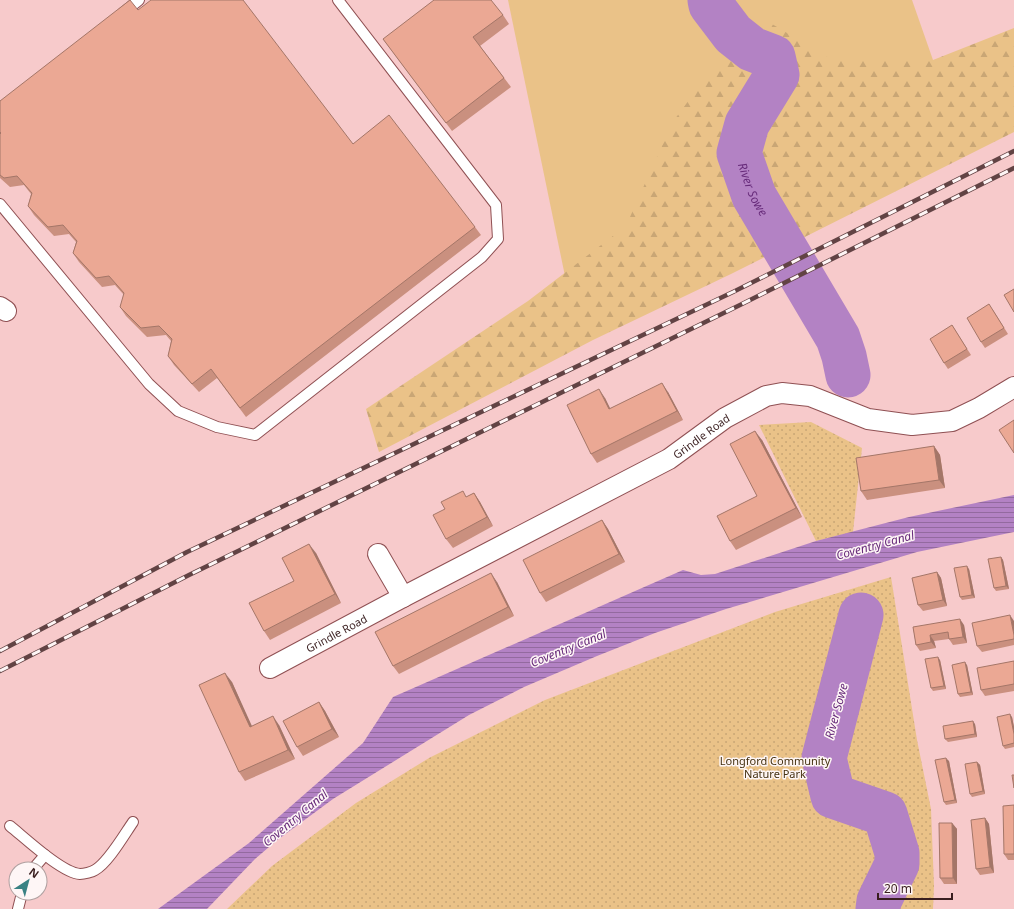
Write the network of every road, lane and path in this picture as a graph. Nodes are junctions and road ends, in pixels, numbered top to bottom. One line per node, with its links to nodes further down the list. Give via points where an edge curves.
1 (139, 0): 3 (lane)
2 (338, 0): 4 (lane, via 496,205 498,239 482,257 255,435 216,427 178,411 149,384)
3 (114, 19)
4 (0, 204)
5 (1014, 388): 7 (street, Grindle Road, via 952,421 912,425 868,419 810,396 795,393 766,396 725,418 669,459)
6 (378, 554): 7 (street)
7 (403, 597): 8 (street, Grindle Road)
8 (270, 668)
9 (133, 822): 11 (lane, via 106,860 95,870 80,874 67,870)
10 (10, 826): 11 (lane)
11 (45, 855): 12 (lane)
12 (40, 861)

